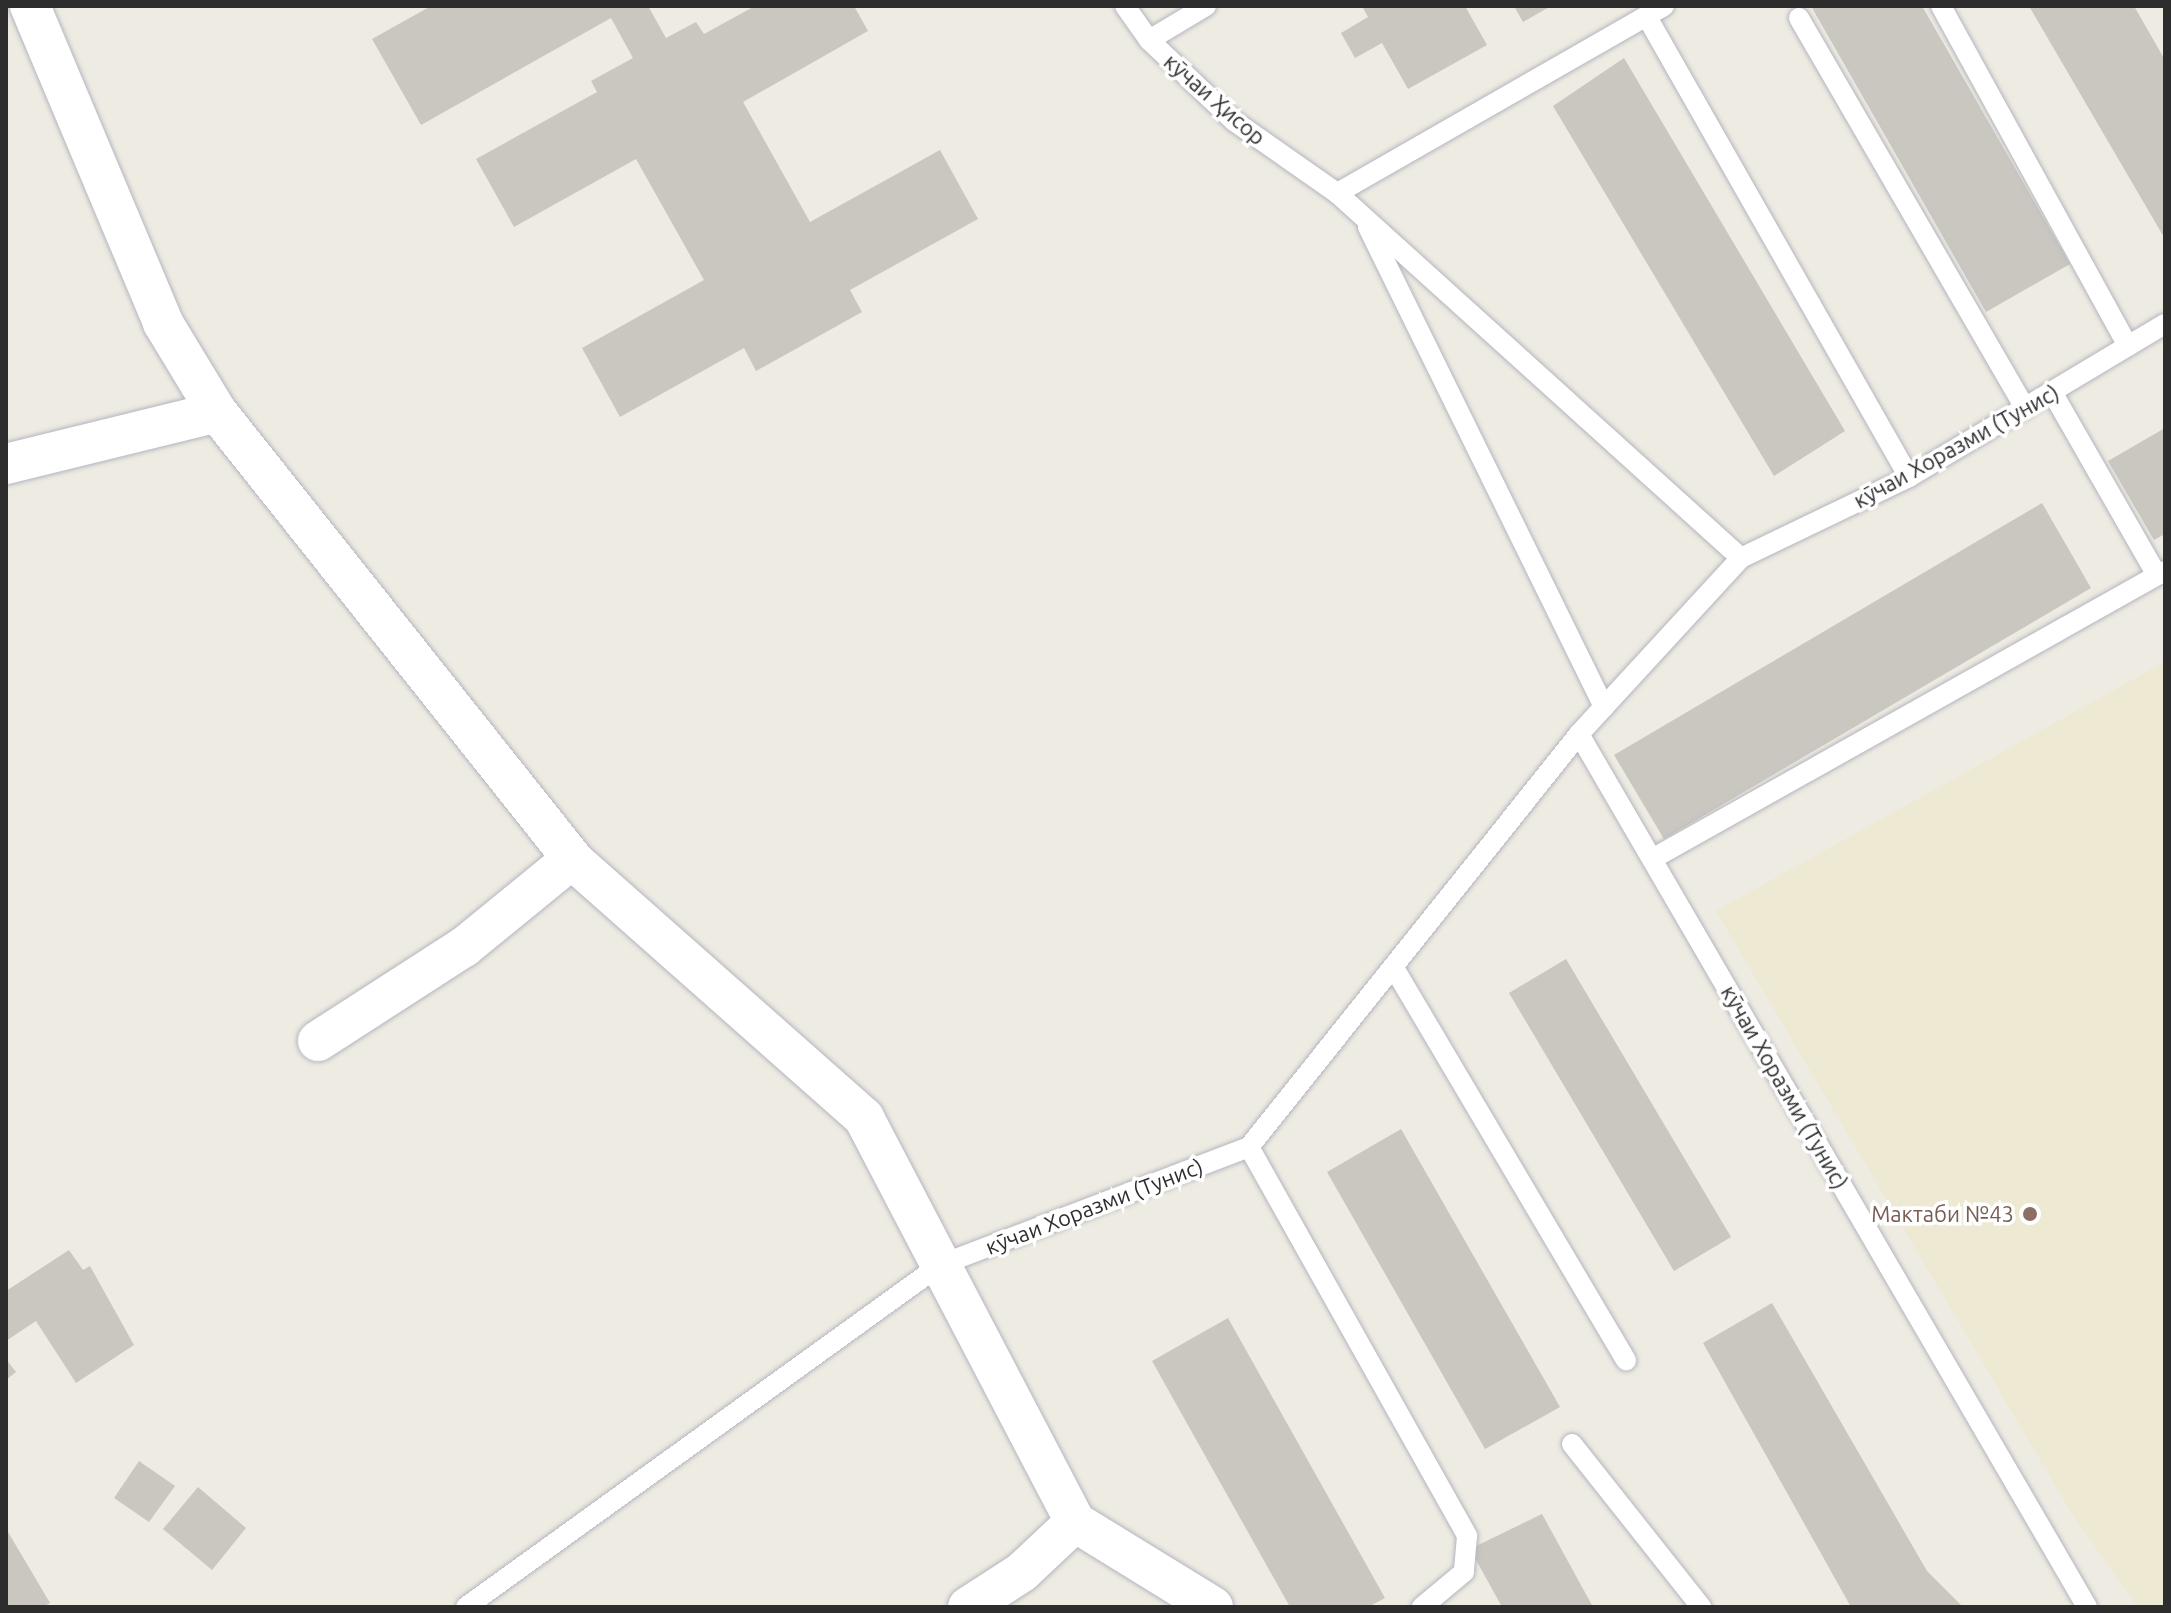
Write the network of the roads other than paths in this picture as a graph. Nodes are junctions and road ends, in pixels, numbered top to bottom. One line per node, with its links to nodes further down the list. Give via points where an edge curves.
1 (30, 6): 14 (street, via 163,323)
2 (1125, 6): 7 (lane)
3 (1206, 6): 7 (lane, кӯчаи Ҳисор)
4 (1941, 6): 11 (lane)
5 (1655, 11): 8 (lane); 16 (lane)
6 (1799, 18): 13 (lane)
7 (1149, 40): 8 (lane, кӯчаи Ҳисор, via 1234,121)
8 (1337, 193): 9 (lane, кӯчаи Ҳисор)
9 (1363, 216): 17 (lane, кӯчаи Ҳисор); 19 (lane)
10 (2165, 324): 11 (lane, кӯчаи Хоразми (Тунис))
11 (2128, 346): 12 (lane, кӯчаи Хоразми (Тунис))
12 (2052, 392): 13 (lane, кӯчаи Хоразми (Тунис)); 18 (lane)
13 (2025, 408): 16 (lane, кӯчаи Хоразми (Тунис))
14 (217, 412): 15 (street); 21 (street)
15 (6, 464)
16 (1909, 477): 17 (lane, кӯчаи Хоразми (Тунис))
17 (1741, 558): 19 (lane, кӯчаи Хоразми (Тунис))
18 (2161, 573): 22 (lane)
19 (1604, 707): 20 (lane, кӯчаи Хоразми (Тунис))
20 (1579, 734): 22 (lane, кӯчаи Хоразми (Тунис)); 23 (lane, кӯчаи Хоразми (Тунис))
21 (572, 859): 24 (street, via 464,947); 26 (street, via 864,1118)
22 (1652, 859): 35 (lane, кӯчаи Хоразми (Тунис))
23 (1394, 968): 25 (lane, кӯчаи Хоразми (Тунис)); 27 (lane)
24 (318, 1041)
25 (1249, 1147): 26 (lane, кӯчаи Хоразми (Тунис)); 33 (lane, via 1467,1536 1464,1572)
26 (940, 1265): 29 (street); 30 (lane, кӯчаи Хоразми (Тунис))
27 (1626, 1361)
28 (1572, 1444): 34 (lane)
29 (1075, 1522): 31 (street, via 1022,1572); 32 (street)
30 (466, 1607)
31 (968, 1607)
32 (1213, 1607)
33 (1422, 1607)
34 (1701, 1607)
35 (2087, 1607)

